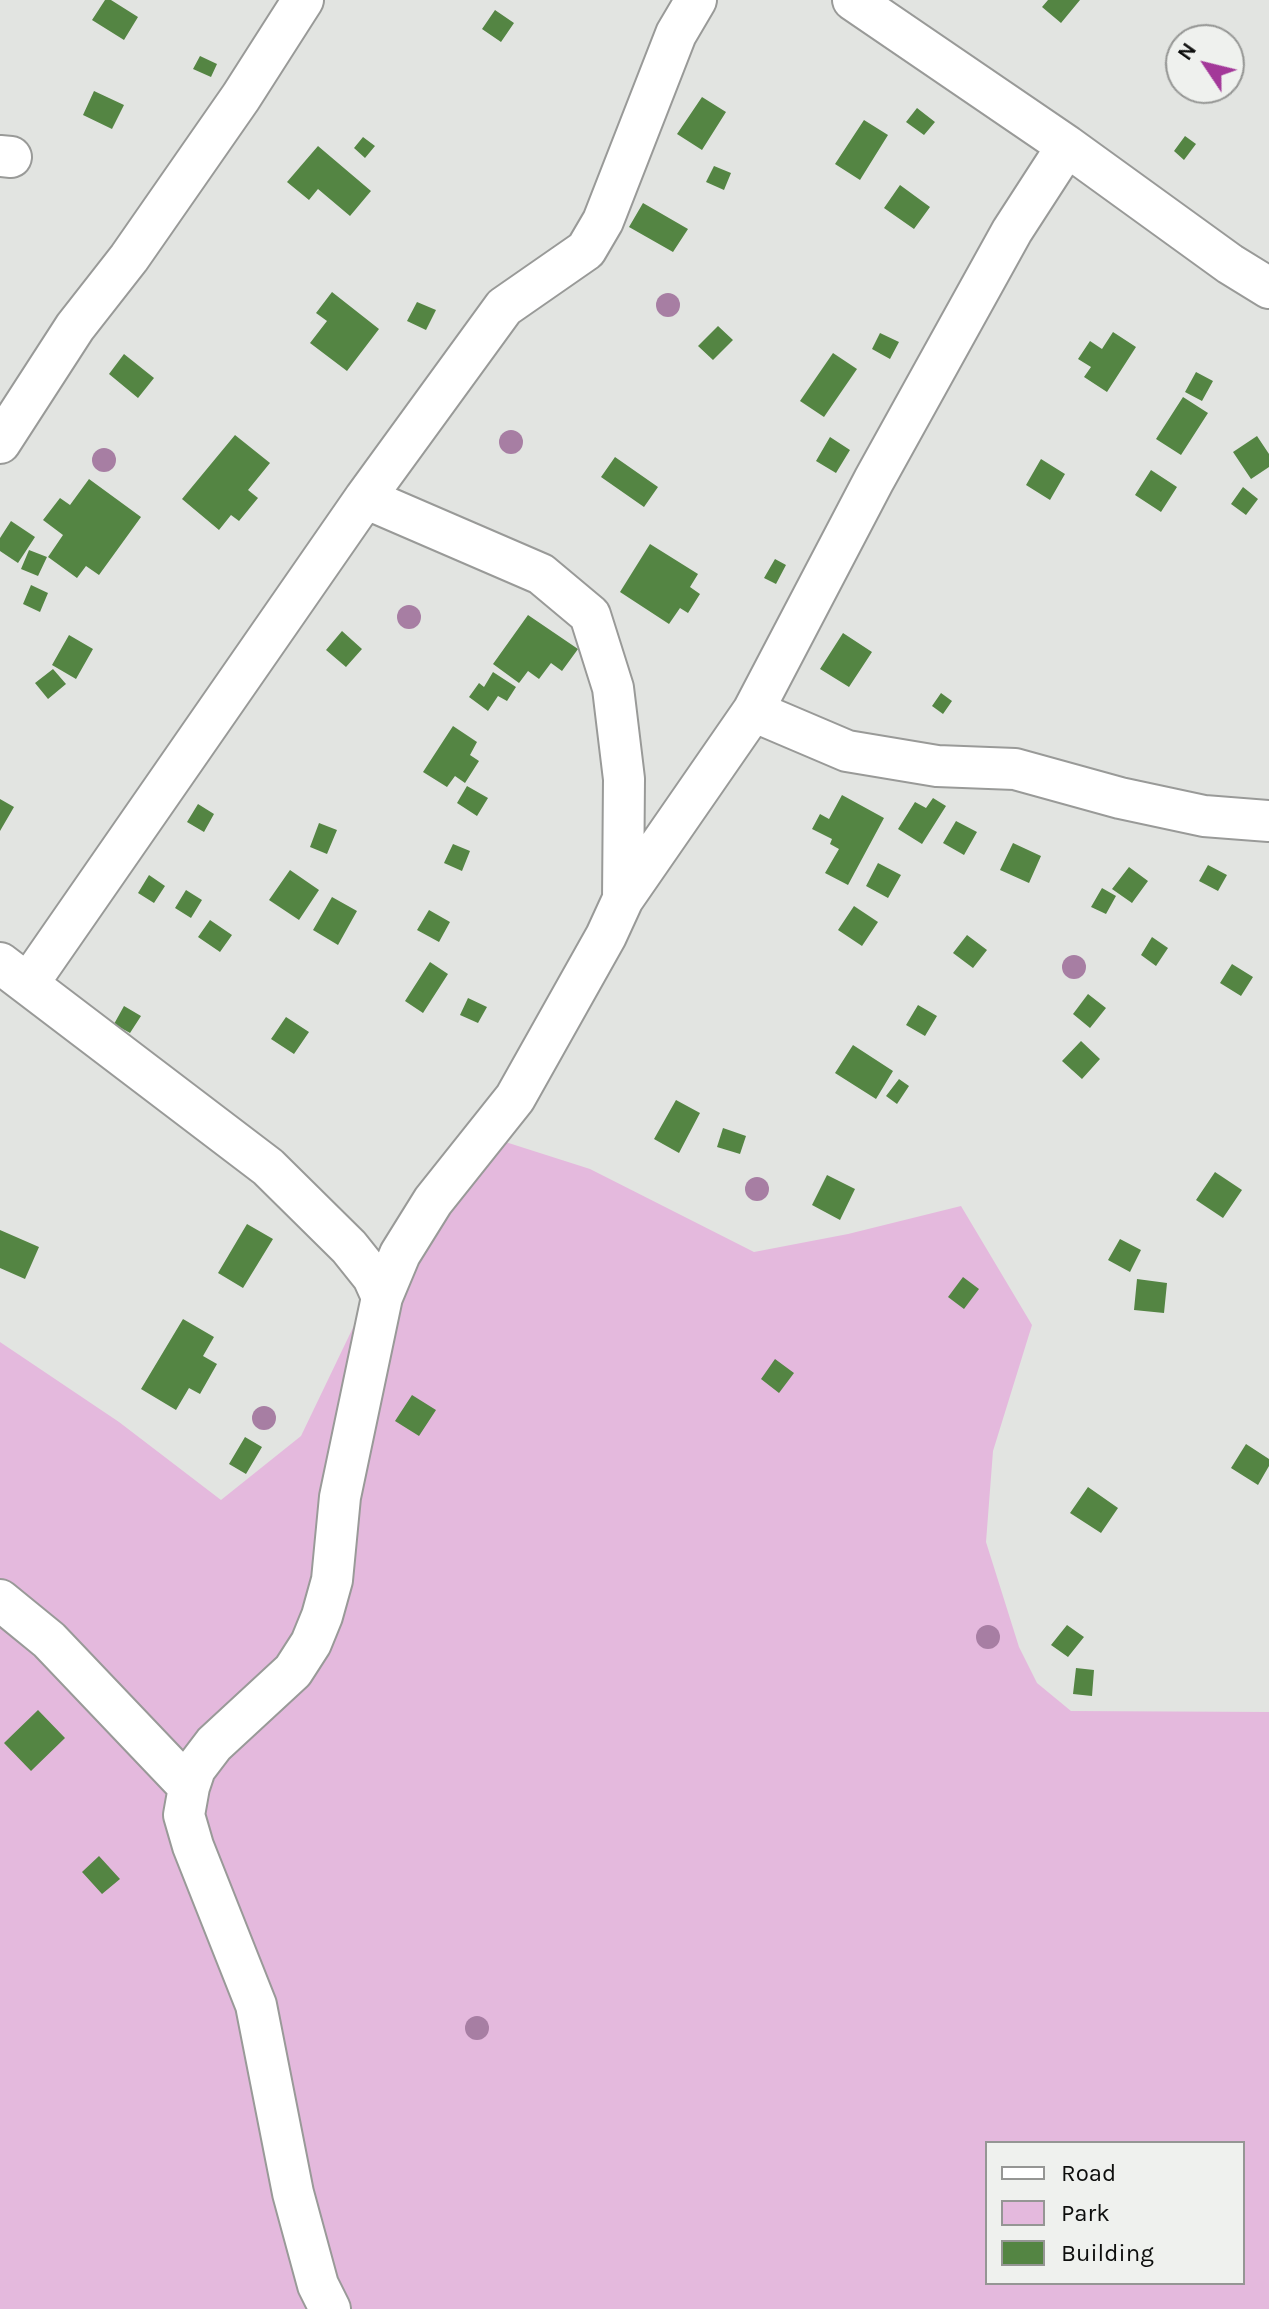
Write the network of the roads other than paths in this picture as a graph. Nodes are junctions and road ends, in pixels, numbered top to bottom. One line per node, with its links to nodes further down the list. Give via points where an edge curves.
1 (303, 0): 6 (street)
2 (696, 0): 7 (street, via 676,34 603,221 586,250 504,307)
3 (853, 0): 4 (street)
4 (1067, 146): 5 (street); 8 (street, via 1012,231 889,452)
5 (1269, 288)
6 (0, 443)
7 (365, 498): 10 (street, via 541,574 590,615 613,688 624,779); 11 (street)
8 (753, 711): 9 (street, via 847,751 937,766 1015,769 1204,816); 10 (street)
9 (1269, 821)
10 (623, 899): 12 (street, via 515,1098 433,1201 400,1254)
11 (14, 973): 12 (street, via 268,1167 349,1247)
12 (382, 1297): 14 (street, via 340,1497 332,1580 322,1616 293,1671 214,1744)
13 (0, 1600): 14 (street, via 49,1640)
14 (189, 1787): 15 (street, via 184,1815 256,2005 293,2193 318,2285)
15 (330, 2309)

